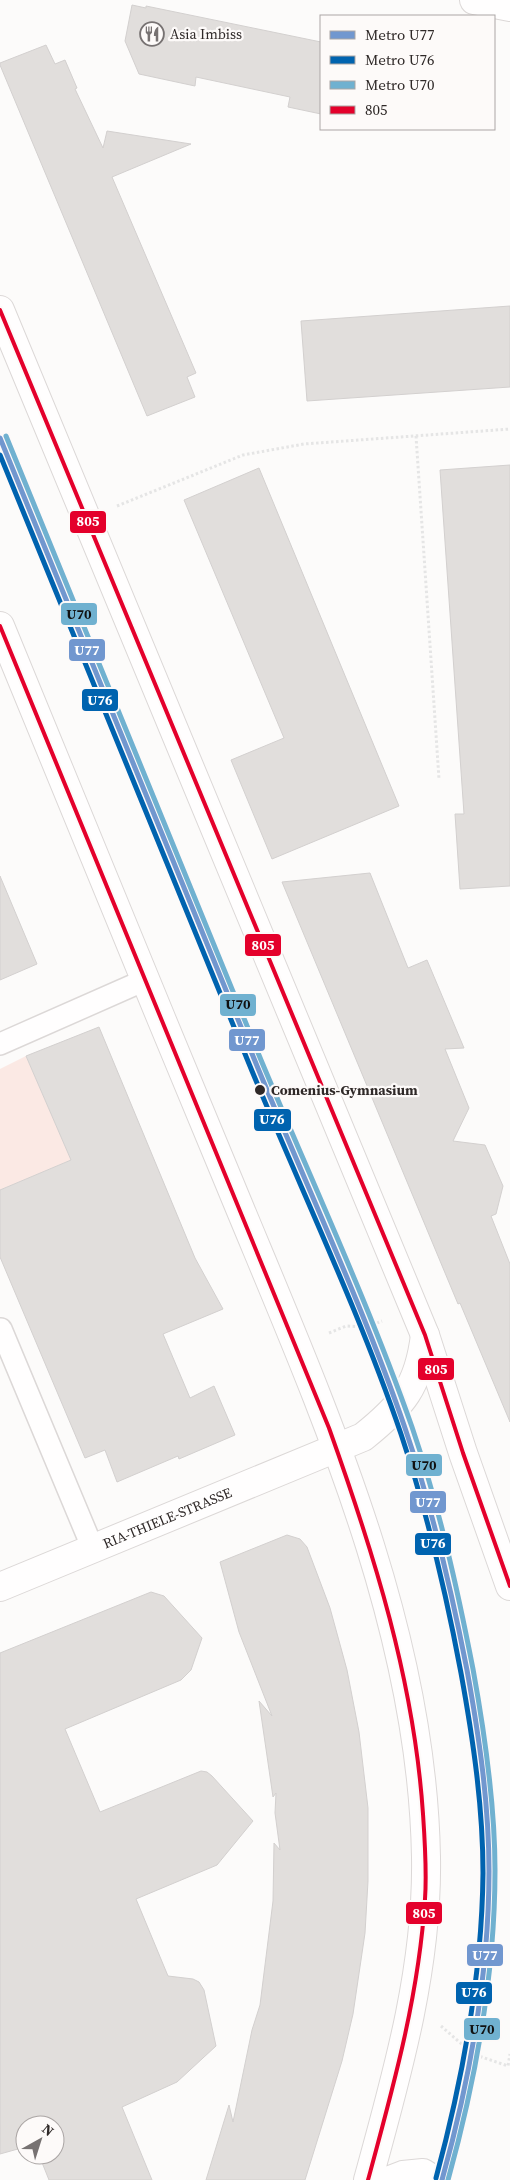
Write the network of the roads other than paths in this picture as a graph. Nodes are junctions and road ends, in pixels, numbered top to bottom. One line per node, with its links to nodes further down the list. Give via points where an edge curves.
1 (474, 0): 2 (street)
2 (510, 7)
3 (0, 310): 8 (street)
4 (0, 626): 5 (street)
5 (145, 980): 6 (lane); 9 (street, via 304,1363)
6 (0, 1044)
7 (1, 1329): 10 (lane)
8 (425, 1335): 9 (street, RIA-THIELE-STRASSE, via 422,1361 398,1406 363,1437); 11 (street)
9 (336, 1449): 10 (street, RIA-THIELE-STRASSE); 13 (street, via 375,1559 397,1636 411,1705 426,1857 423,1929 417,1972 397,2073)
10 (93, 1549): 12 (street, RIA-THIELE-STRASSE)
11 (510, 1586)
12 (0, 1587)
13 (368, 2180)
14 (390, 2180): 15 (street, via 423,2173)
15 (434, 2180)

